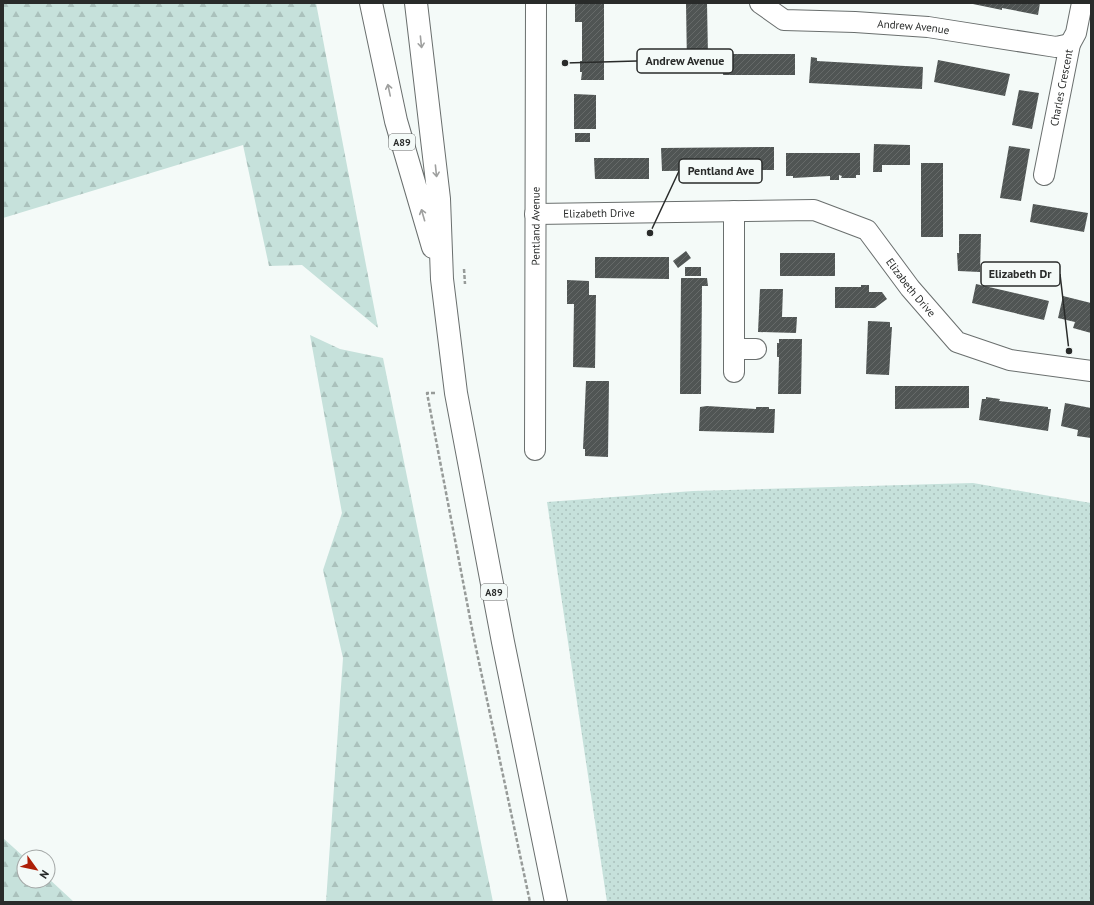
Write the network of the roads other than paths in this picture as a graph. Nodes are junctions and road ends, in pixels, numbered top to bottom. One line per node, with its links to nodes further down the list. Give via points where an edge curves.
1 (371, 3): 10 (main road, A89, one-way to 1, via 396,121)
2 (416, 3): 10 (main road, A89, one-way to 10, via 439,199)
3 (536, 3): 9 (street, Pentland Avenue)
4 (760, 3): 6 (street, Andrew Avenue, via 784,20 928,27 1056,47)
5 (1082, 3): 6 (street, Charles Crescent, via 1076,33)
6 (1070, 44): 7 (street, Charles Crescent)
7 (1044, 175)
8 (734, 211): 9 (street, Elizabeth Drive); 11 (street); 14 (street, Elizabeth Drive, via 814,210 867,230 910,288 957,342 1010,360)
9 (536, 214): 15 (street, Pentland Avenue)
10 (442, 279): 16 (main road, A89, via 456,394)
11 (734, 349): 12 (street); 13 (street)
12 (756, 349)
13 (734, 372)
14 (1091, 372)
15 (535, 450)
16 (556, 902)

